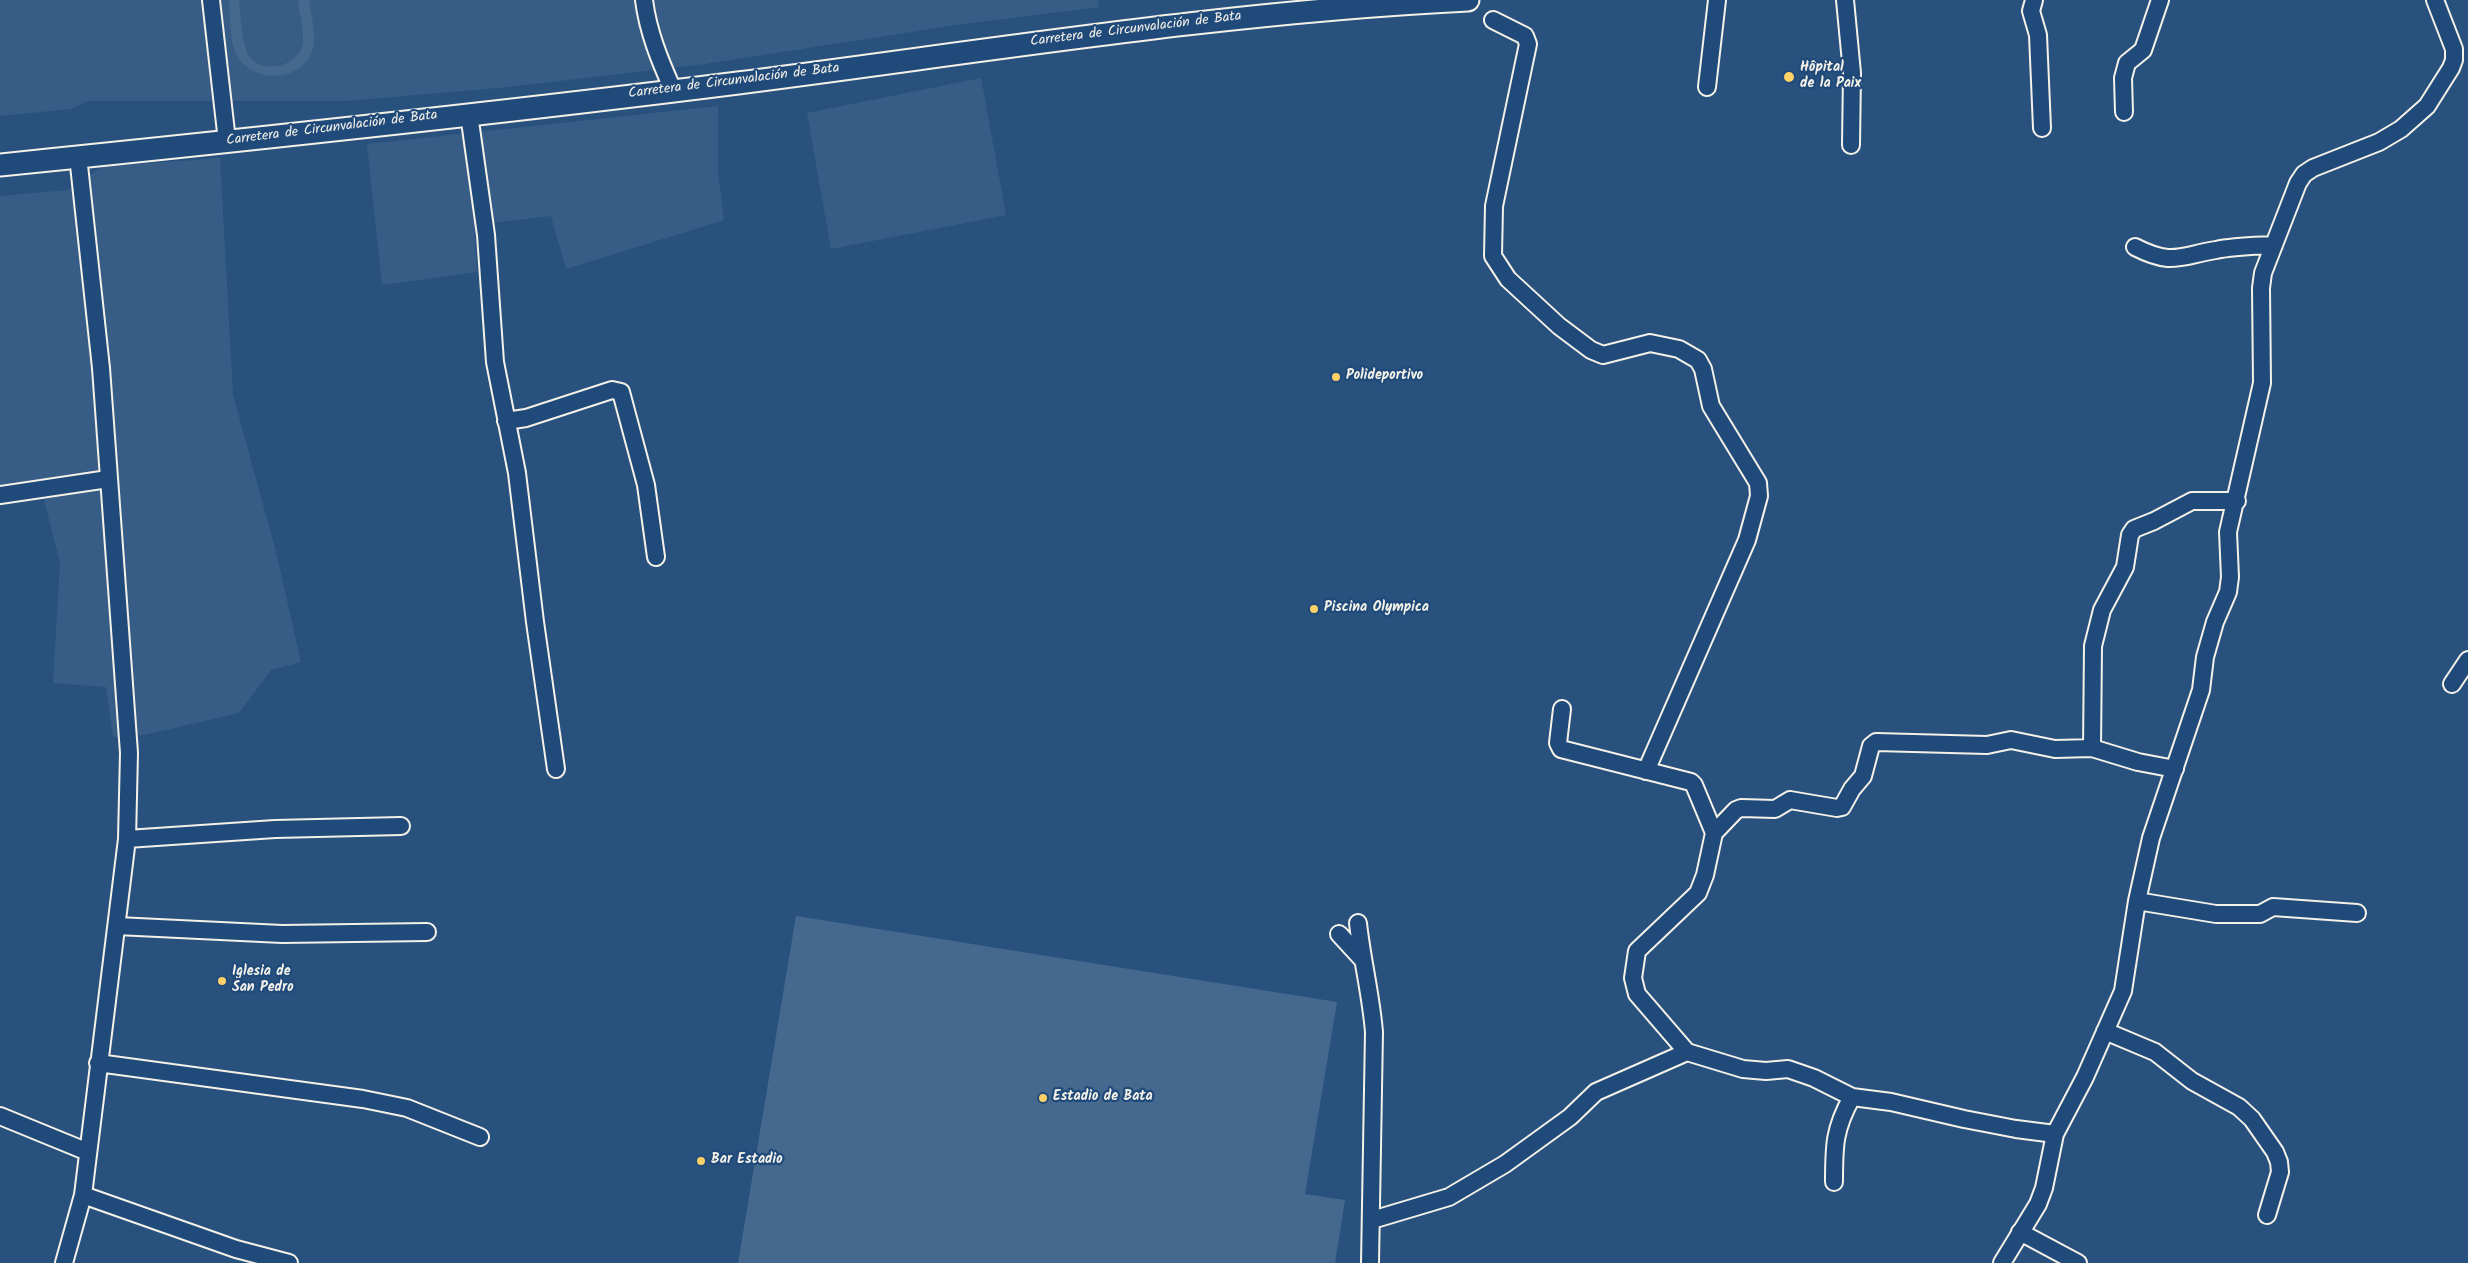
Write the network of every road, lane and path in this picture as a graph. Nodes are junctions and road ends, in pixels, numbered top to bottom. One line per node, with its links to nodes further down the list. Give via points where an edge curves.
1 (211, 0): 16 (street)
2 (644, 0): 12 (street, via 654,42)
3 (1468, 0): 9 (main road, Carretera de Circunvalación de Bata)
4 (1717, 0): 11 (street)
5 (1846, 0): 17 (street, via 1852,73)
6 (2034, 0): 15 (street, via 2031,11 2038,35)
7 (2160, 0): 13 (street, via 2143,50 2127,63 2123,78)
8 (2435, 0): 20 (street, via 2454,49 2454,60 2427,106 2380,142 2304,174)
9 (1366, 3): 12 (main road, Carretera de Circunvalación de Bata, via 1087,35)
10 (1493, 20): 33 (street, via 1524,36 1528,44 1494,206 1493,256 1508,278 1559,326 1591,350 1603,356 1656,344 1679,349 1698,360 1703,368 1710,406 1758,482 1759,496 1747,540)
11 (1707, 87)
12 (674, 90): 14 (main road, Carretera de Circunvalación de Bata)
13 (2124, 112)
14 (469, 114): 16 (main road, Carretera de Circunvalación de Bata); 22 (street, via 486,235 495,362)
15 (2042, 128)
16 (227, 141): 18 (main road, Carretera de Circunvalación de Bata)
17 (1851, 145)
18 (78, 156): 19 (main road, Carretera de Circunvalación de Bata); 23 (street, via 101,368)
19 (0, 165)
20 (2274, 245): 21 (street, via 2214,250 2183,258 2152,256); 25 (street, via 2261,280 2260,391)
21 (2134, 247)
22 (506, 421): 26 (street, via 526,418 612,390 621,392 646,485); 31 (street, via 517,473)
23 (108, 479): 24 (street); 36 (street, via 129,753)
24 (0, 495)
25 (2237, 501): 30 (street, via 2192,501 2134,529 2130,534 2125,567 2102,610 2093,646); 32 (street, via 2228,532 2228,592 2213,628 2200,690)
26 (656, 557)
27 (2468, 660): 28 (street)
28 (2452, 684)
29 (1562, 709): 33 (street, via 1558,743 1561,750)
30 (2092, 748): 32 (street); 35 (street, via 2055,749 2011,740 1987,745 1876,742 1871,746 1863,776 1842,807 1790,800 1774,810 1741,808)
31 (556, 769)
32 (2175, 769): 37 (street, via 2151,838)
33 (1646, 771): 35 (street, via 1686,780 1694,785)
34 (401, 826): 36 (street, via 275,829)
35 (1714, 833): 45 (street, via 1698,893 1637,951 1633,964 1632,978 1637,994)
36 (128, 839): 40 (street)
37 (2138, 901): 38 (street, via 2216,914 2260,914 2280,906); 44 (street, via 2123,991)
38 (2357, 913)
39 (1358, 923): 43 (street)
40 (117, 926): 41 (street, via 282,934); 46 (street)
41 (427, 932)
42 (1339, 934): 43 (street)
43 (1362, 959): 55 (street, via 1374,1032)
44 (2105, 1031): 49 (street); 54 (street, via 2155,1052 2192,1080 2240,1107 2252,1119 2279,1162 2280,1172)
45 (1686, 1052): 47 (street, via 1743,1069 1788,1070 1814,1078); 55 (street, via 1596,1092 1570,1117 1505,1164 1449,1197)
46 (98, 1063): 50 (street, via 363,1099 406,1108); 51 (street)
47 (1852, 1097): 49 (street, via 1891,1102 1964,1120); 52 (street, via 1838,1127)
48 (0, 1116): 51 (street)
49 (2055, 1134): 56 (street, via 2041,1197)
50 (480, 1137)
51 (88, 1152): 53 (street)
52 (1834, 1182)
53 (83, 1195): 57 (street); 58 (street, via 236,1249)
54 (2267, 1215)
55 (1372, 1220): 59 (street)
56 (2020, 1232): 60 (street); 61 (street)
57 (64, 1263)
58 (289, 1263)
59 (1370, 1263)
60 (2002, 1263)
61 (2078, 1263)

